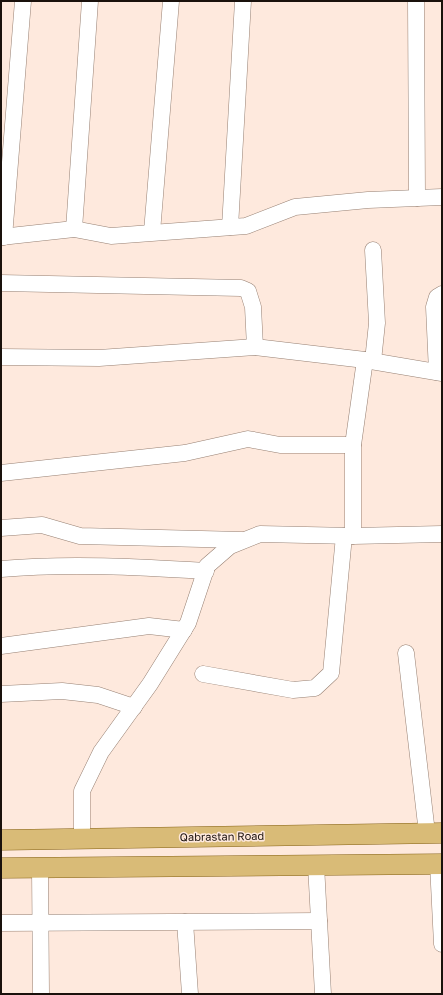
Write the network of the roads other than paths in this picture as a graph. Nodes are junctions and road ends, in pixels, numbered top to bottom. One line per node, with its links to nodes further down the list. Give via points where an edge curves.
1 (23, 1): 11 (street)
2 (90, 1): 9 (street)
3 (171, 1): 10 (street)
4 (243, 1): 8 (street)
5 (416, 1): 7 (street)
6 (442, 197): 7 (street)
7 (417, 198): 8 (street, via 295,207 246,226)
8 (230, 227): 10 (street)
9 (74, 229): 10 (street, via 111,236); 11 (street)
10 (152, 232)
11 (3, 237)
12 (373, 250): 17 (street, via 377,323)
13 (1, 283): 15 (street, via 241,288 248,291 253,307)
14 (442, 294): 18 (street, via 437,297 434,307)
15 (255, 347): 16 (street, via 100,358); 17 (street)
16 (1, 357)
17 (369, 361): 18 (street); 19 (street)
18 (439, 372)
19 (353, 445): 20 (street, via 280,445 248,439 186,453); 23 (street)
20 (1, 473)
21 (1, 528): 24 (street, via 42,524 80,536)
22 (442, 534): 23 (street)
23 (349, 536): 24 (street, via 260,534); 30 (street, via 331,672 315,688 293,690)
24 (245, 540): 26 (street, via 230,546 207,566)
25 (1, 570): 26 (street, via 42,566)
26 (206, 570): 27 (street)
27 (184, 630): 28 (street, via 144,627); 32 (street)
28 (1, 646)
29 (406, 653): 33 (street)
30 (204, 674)
31 (1, 694): 32 (street, via 62,691 98,695)
32 (134, 707): 34 (street, via 100,752 82,791)
33 (434, 833): 34 (main road, Qabrastan Road)
34 (82, 839): 35 (main road, Qabrastan Road)
35 (1, 840)
36 (440, 864): 37 (main road); 44 (street)
37 (316, 865): 39 (main road); 40 (street)
38 (1, 868): 39 (main road)
39 (40, 868): 43 (street)
40 (319, 921): 41 (street); 47 (street)
41 (185, 922): 43 (street); 46 (street)
42 (1, 923): 43 (street)
43 (40, 923): 45 (street)
44 (442, 944)
45 (41, 994)
46 (190, 994)
47 (323, 994)

